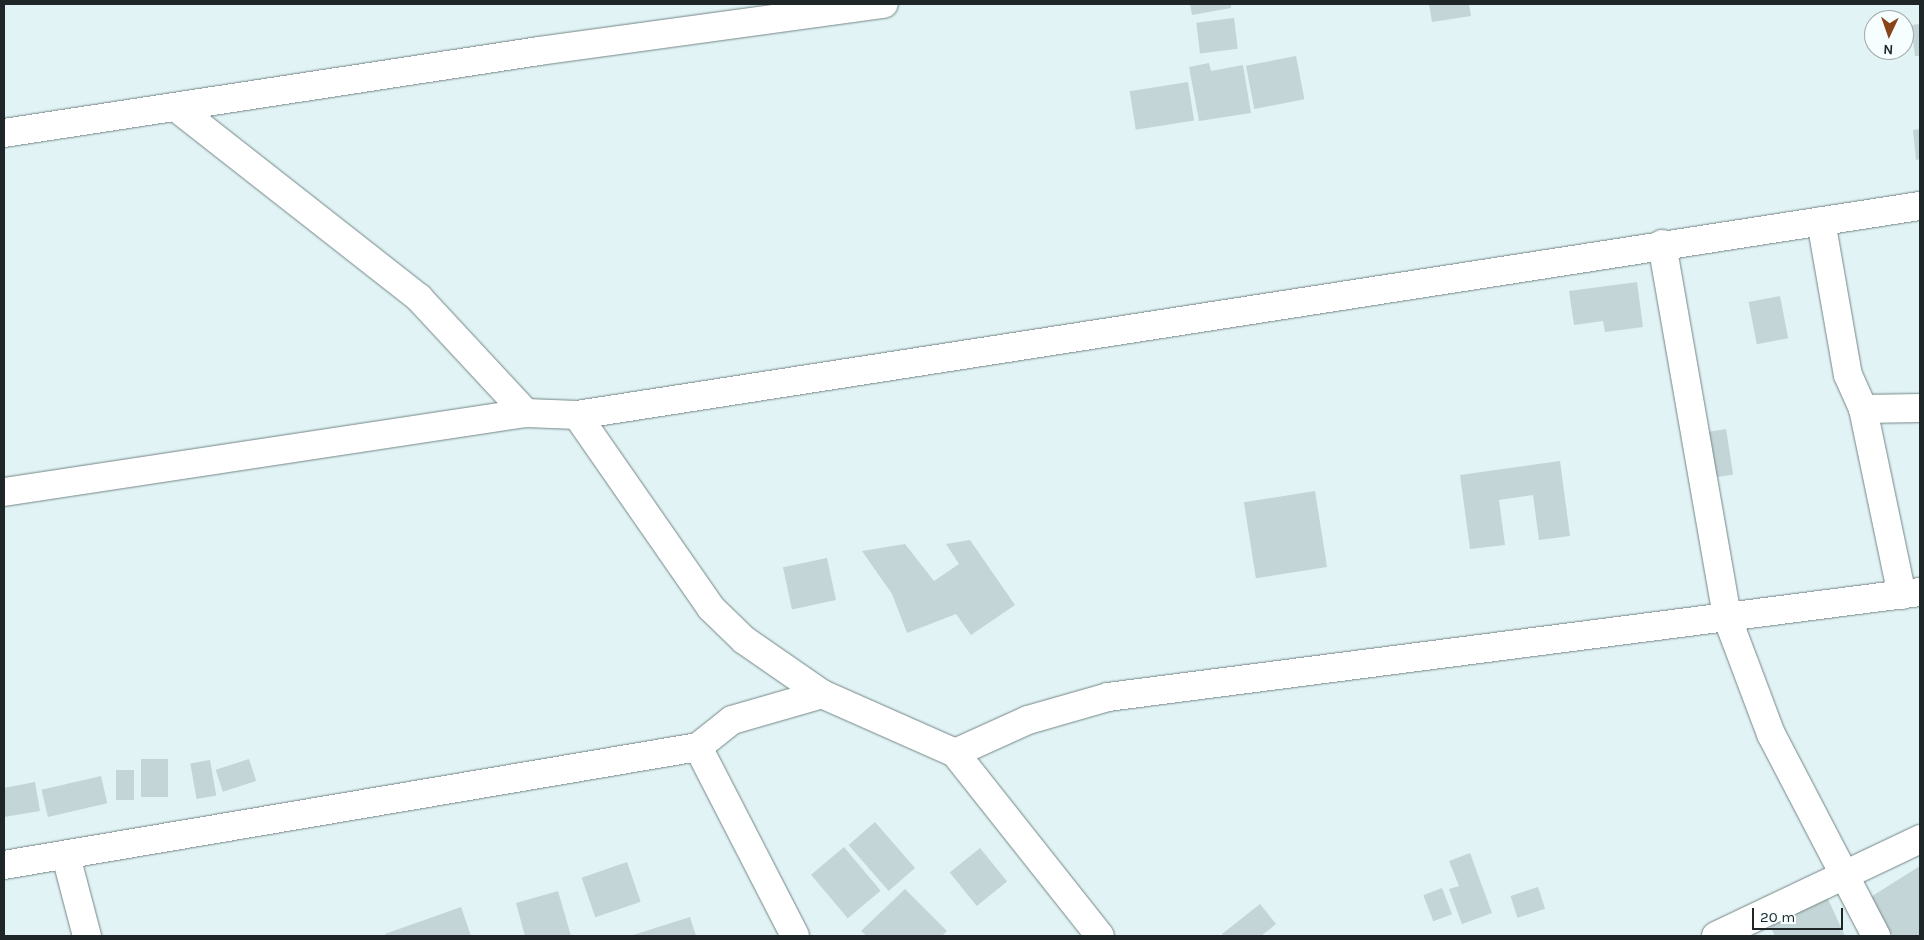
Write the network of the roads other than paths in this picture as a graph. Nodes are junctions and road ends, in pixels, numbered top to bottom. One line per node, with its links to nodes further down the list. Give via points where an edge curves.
1 (884, 4): 2 (street, via 539,51)
2 (177, 108): 3 (street); 9 (street, via 419,298)
3 (4, 133)
4 (1920, 206): 5 (street)
5 (1821, 221): 6 (street); 8 (street, via 1848,375)
6 (1662, 244): 10 (street); 13 (street)
7 (1920, 408): 8 (street)
8 (1863, 409): 12 (street)
9 (526, 414): 10 (street); 11 (street)
10 (577, 415): 14 (street, via 711,608 744,640)
11 (4, 492)
12 (1911, 594): 13 (street)
13 (1727, 617): 16 (street, via 1108,697 1028,720); 20 (street, via 1771,734)
14 (822, 694): 15 (street, via 732,720); 16 (street)
15 (698, 747): 18 (street); 22 (street)
16 (955, 753): 23 (street)
17 (1920, 839): 20 (street)
18 (66, 856): 19 (street); 21 (street)
19 (4, 865)
20 (1841, 874): 24 (street); 25 (street)
21 (87, 936)
22 (795, 936)
23 (1100, 936)
24 (1716, 936)
25 (1876, 936)

